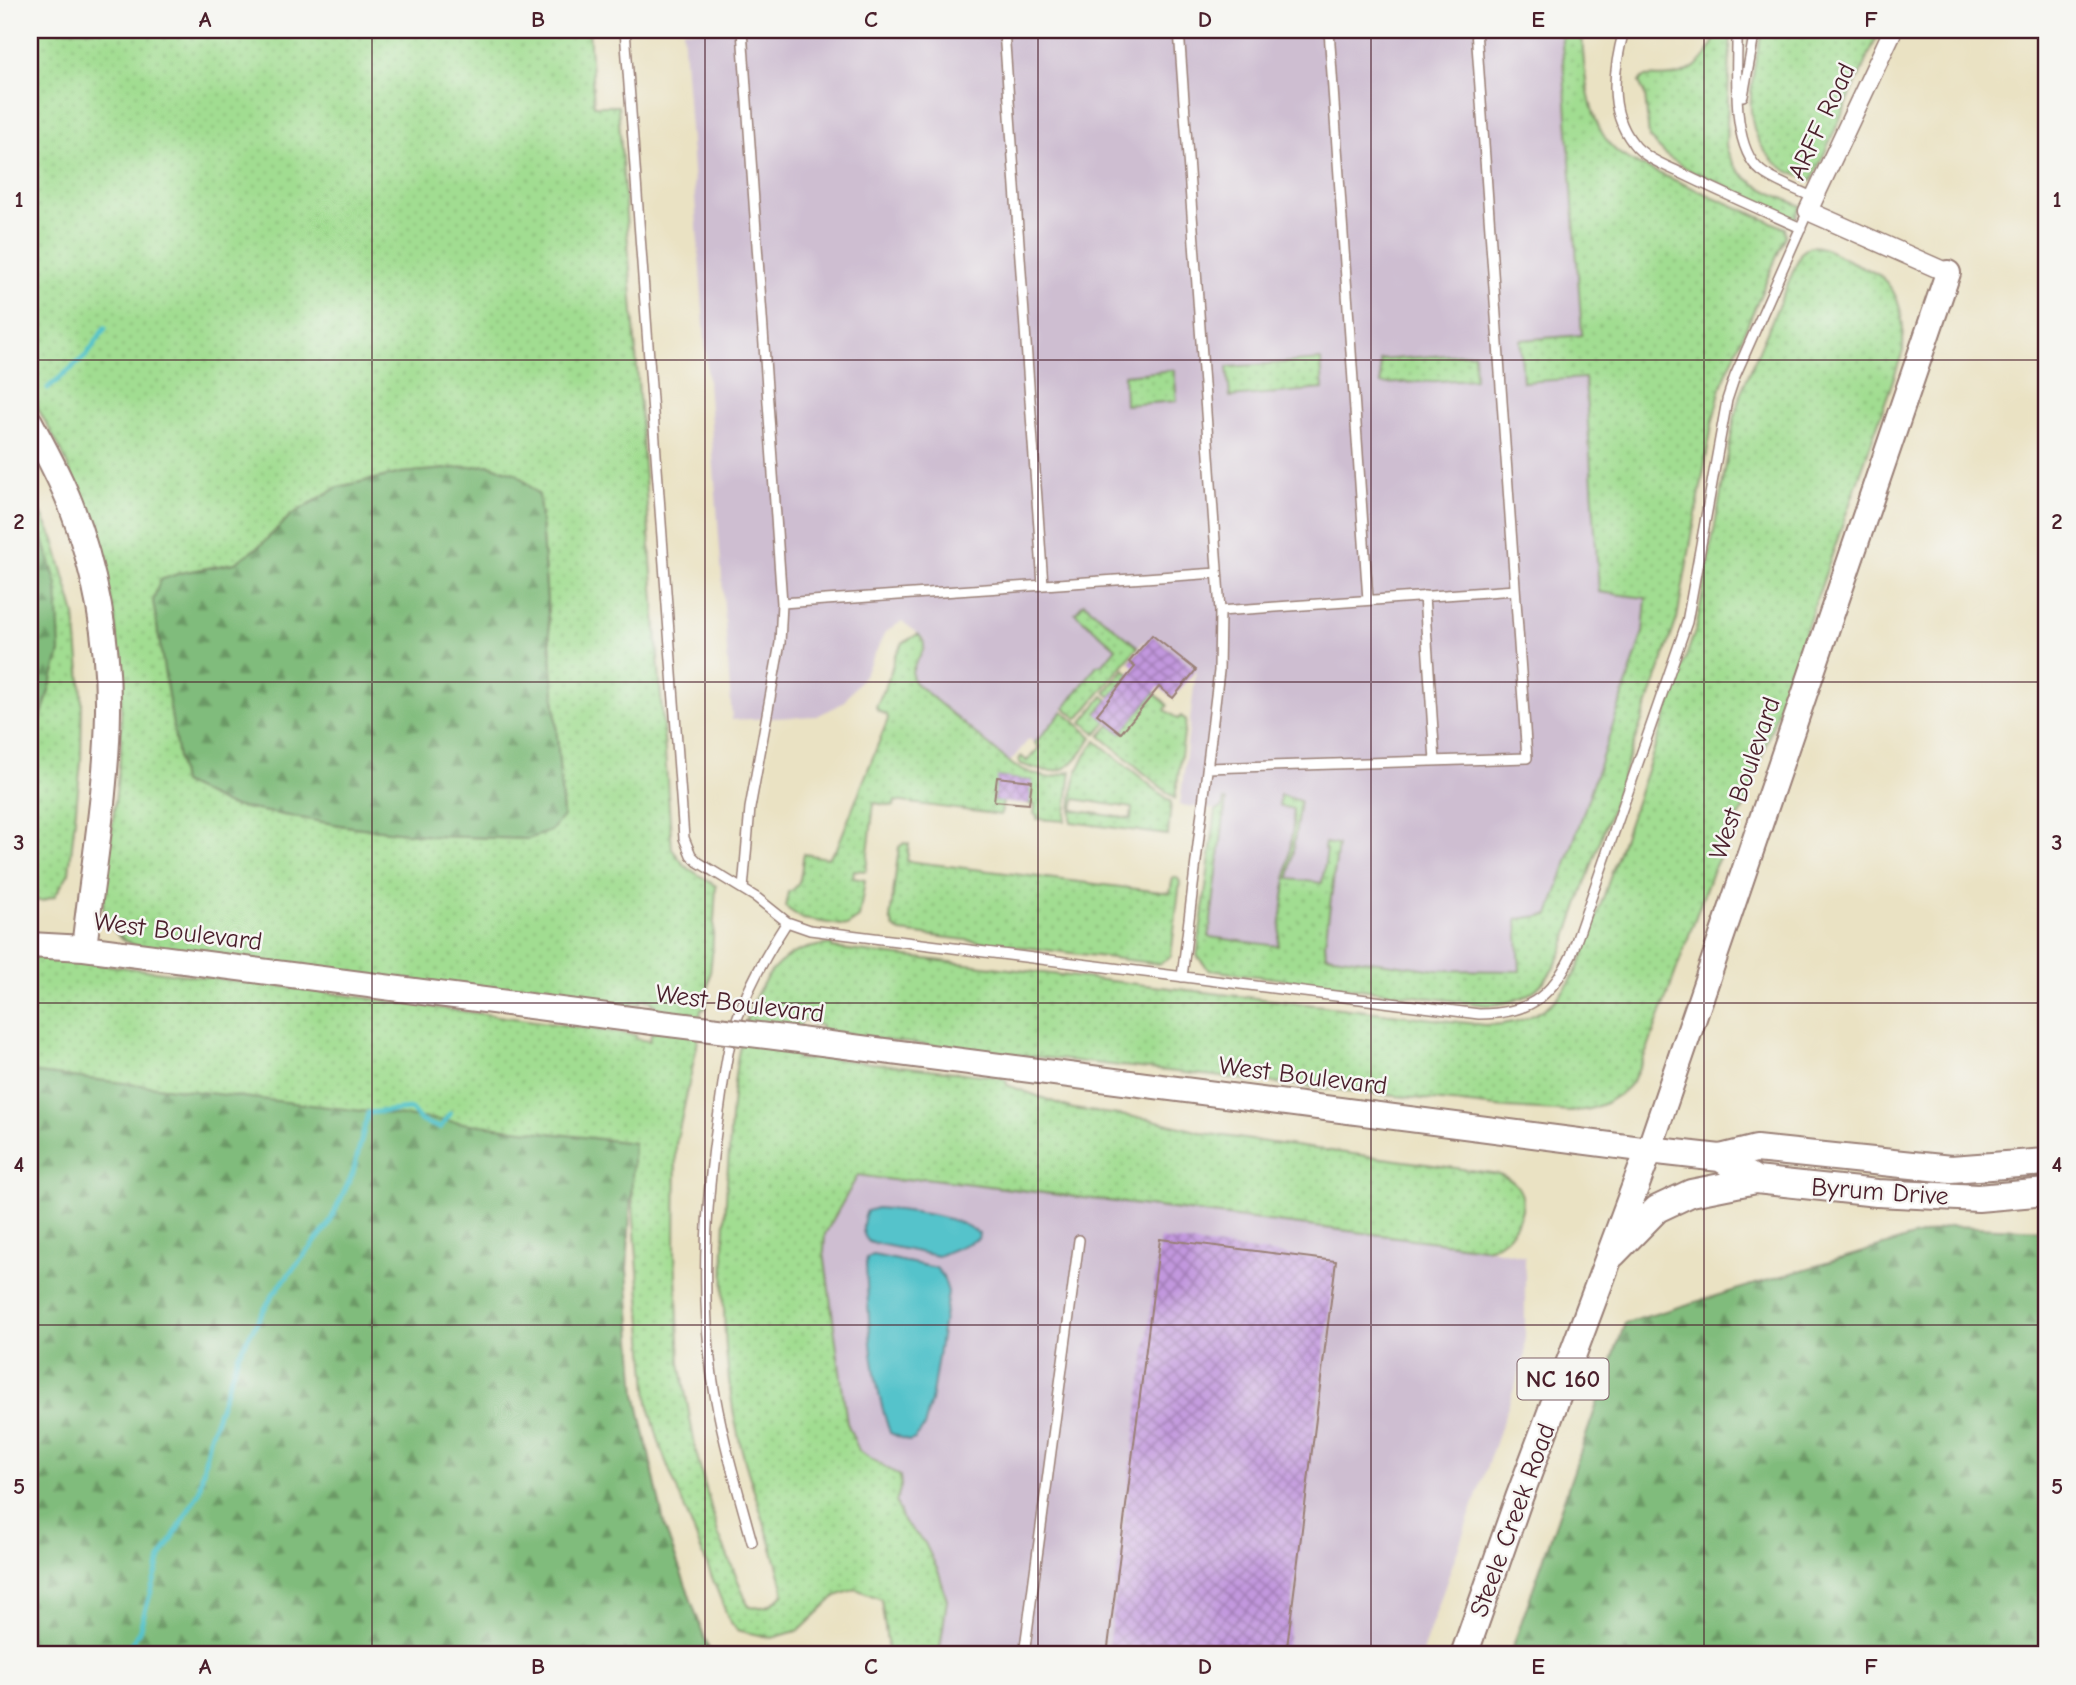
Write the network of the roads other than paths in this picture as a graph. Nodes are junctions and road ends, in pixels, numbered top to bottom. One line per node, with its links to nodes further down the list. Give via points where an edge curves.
1 (625, 30): 25 (lane, via 683,828 687,846 698,862)
2 (742, 30): 21 (lane)
3 (1004, 30): 17 (lane)
4 (1179, 30): 16 (lane)
5 (1329, 30): 20 (lane)
6 (1476, 30): 18 (lane)
7 (1624, 30): 13 (lane, via 1615,61 1615,99 1634,146)
8 (1737, 30): 11 (lane)
9 (1755, 30): 11 (lane)
10 (1893, 30): 12 (street, ARFF Road)
11 (1739, 118): 12 (lane, via 1744,147 1760,171)
12 (1811, 204): 13 (lane); 14 (street, ARFF Road)
13 (1801, 228): 29 (lane, via 1731,388 1687,622 1560,979 1526,1007 1503,1014 1479,1014)
14 (1948, 273): 30 (street, West Boulevard)
15 (30, 422): 28 (street, via 69,503 87,555 107,675 106,755)
16 (1217, 573): 17 (lane); 22 (lane)
17 (1043, 585): 21 (lane)
18 (1515, 590): 19 (lane); 23 (lane, via 1527,758)
19 (1424, 597): 20 (lane); 23 (lane)
20 (1368, 600): 22 (lane)
21 (782, 603): 25 (lane, via 780,643 750,808)
22 (1220, 611): 24 (lane, via 1219,671)
23 (1435, 761): 24 (lane)
24 (1208, 768): 29 (lane)
25 (743, 889): 26 (lane)
26 (787, 922): 29 (lane, via 810,930); 37 (lane, via 750,991 728,1052 706,1230 712,1376)
27 (30, 945): 28 (street, West Boulevard)
28 (84, 948): 30 (street, West Boulevard, bridge)
29 (1182, 977)
30 (1648, 1150): 31 (main road, Byrum Drive); 36 (main road, Steele Creek Road / NC 160)
31 (1720, 1158): 32 (main road, Byrum Drive, via 1756,1149 1951,1170); 33 (main road, Byrum Drive)
32 (2046, 1163)
33 (1756, 1180): 34 (main road, Byrum Drive, via 1978,1198); 36 (main road, via 1691,1193 1657,1209)
34 (2046, 1192)
35 (1079, 1240): 38 (lane)
36 (1607, 1261): 39 (main road, Steele Creek Road / NC 160)
37 (752, 1542)
38 (1024, 1655)
39 (1464, 1655)

